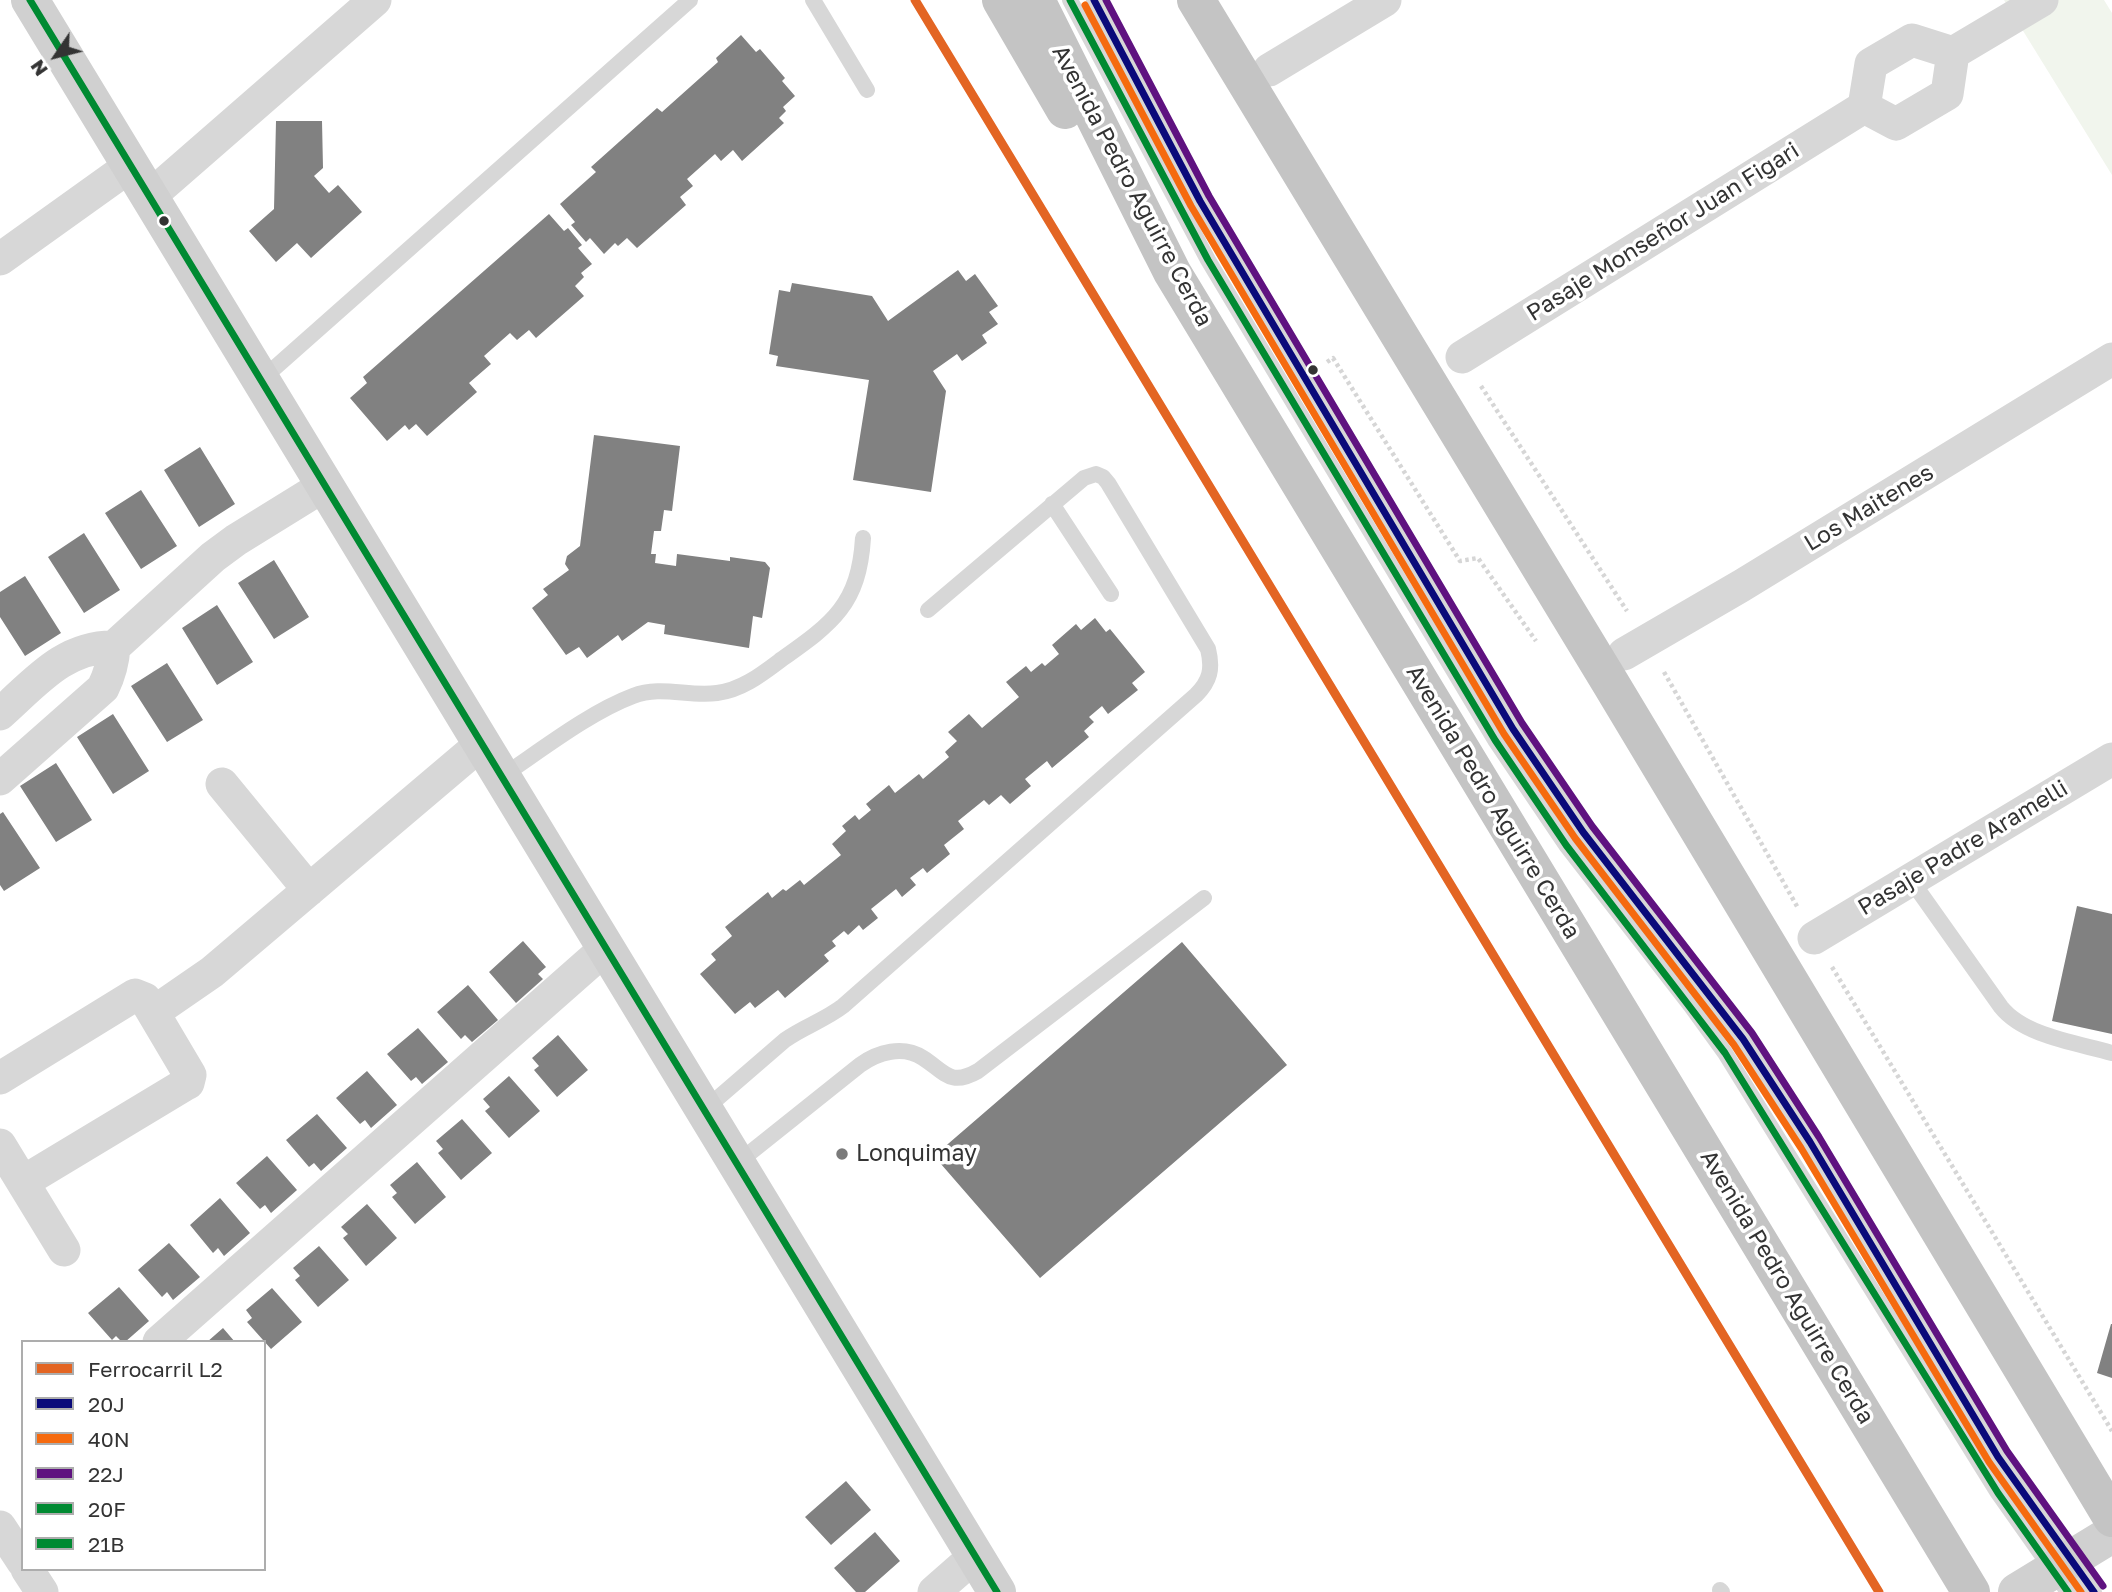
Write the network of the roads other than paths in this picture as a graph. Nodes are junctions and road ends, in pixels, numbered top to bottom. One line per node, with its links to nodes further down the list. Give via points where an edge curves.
1 (30, 0): 16 (street)
2 (375, 0): 16 (street)
3 (690, 0): 21 (lane)
4 (813, 0): 14 (lane)
5 (1001, 0): 18 (highway, via 1076,130)
6 (1036, 0): 18 (highway, Avenida Pedro Aguirre Cerda)
7 (1070, 0): 53 (lane, via 1208,260 1495,740 1566,845 1725,1053 1998,1493)
8 (1094, 0): 53 (lane, via 1200,201 1513,729 1583,832 1756,1058 1998,1457)
9 (1196, 0): 49 (highway)
10 (1385, 0): 13 (street)
11 (2042, 0): 12 (street)
12 (1953, 53): 15 (street, via 1912,40 1871,64); 15 (street, via 1947,94 1896,124)
13 (1269, 70)
14 (867, 90)
15 (1864, 107): 19 (street, Pasaje Monseñor Juan Figari)
16 (140, 181): 17 (street); 21 (street)
17 (0, 260)
18 (1172, 272): 57 (highway, Avenida Pedro Aguirre Cerda)
19 (1462, 357)
20 (2112, 359): 28 (street, Los Maitenes)
21 (261, 380): 22 (street)
22 (324, 485): 27 (street, via 221,551); 30 (street)
23 (1052, 504): 25 (lane); 26 (lane); 43 (lane, via 1090,475 1103,477 1208,649 1211,662 1205,686 843,1006 785,1040)
24 (863, 538): 32 (lane, via 855,584 835,618 756,678 720,693 669,690 636,695 604,710)
25 (1111, 594)
26 (928, 610)
27 (114, 647): 29 (street, via 71,655); 33 (street, via 114,662 103,688)
28 (1635, 647)
29 (0, 713)
30 (481, 744): 32 (street); 36 (street)
31 (2112, 758): 35 (street, Pasaje Padre Aramelli)
32 (501, 777): 39 (street)
33 (0, 779)
34 (222, 783): 36 (street)
35 (1910, 880): 38 (street, Pasaje Padre Aramelli); 41 (lane, via 2014,1021)
36 (309, 890): 40 (street, via 212,972)
37 (1204, 898): 45 (lane, via 978,1072 953,1078 920,1056 879,1054)
38 (1814, 938)
39 (606, 948): 43 (street); 48 (street)
40 (154, 1012): 42 (street, via 143,996 135,995); 46 (street, via 189,1071 188,1083)
41 (2112, 1053)
42 (0, 1078)
43 (704, 1110): 45 (street)
44 (0, 1145): 46 (street)
45 (736, 1164): 51 (street)
46 (23, 1182): 47 (street)
47 (64, 1250)
48 (161, 1340)
49 (2112, 1518)
50 (2112, 1534): 53 (street)
51 (975, 1556): 55 (street); 56 (street)
52 (28, 1571): 54 (street)
53 (2063, 1574): 58 (street); 59 (lane)
54 (42, 1592)
55 (934, 1592)
56 (997, 1592)
57 (1971, 1592)
58 (2017, 1592)
59 (2094, 1592)

